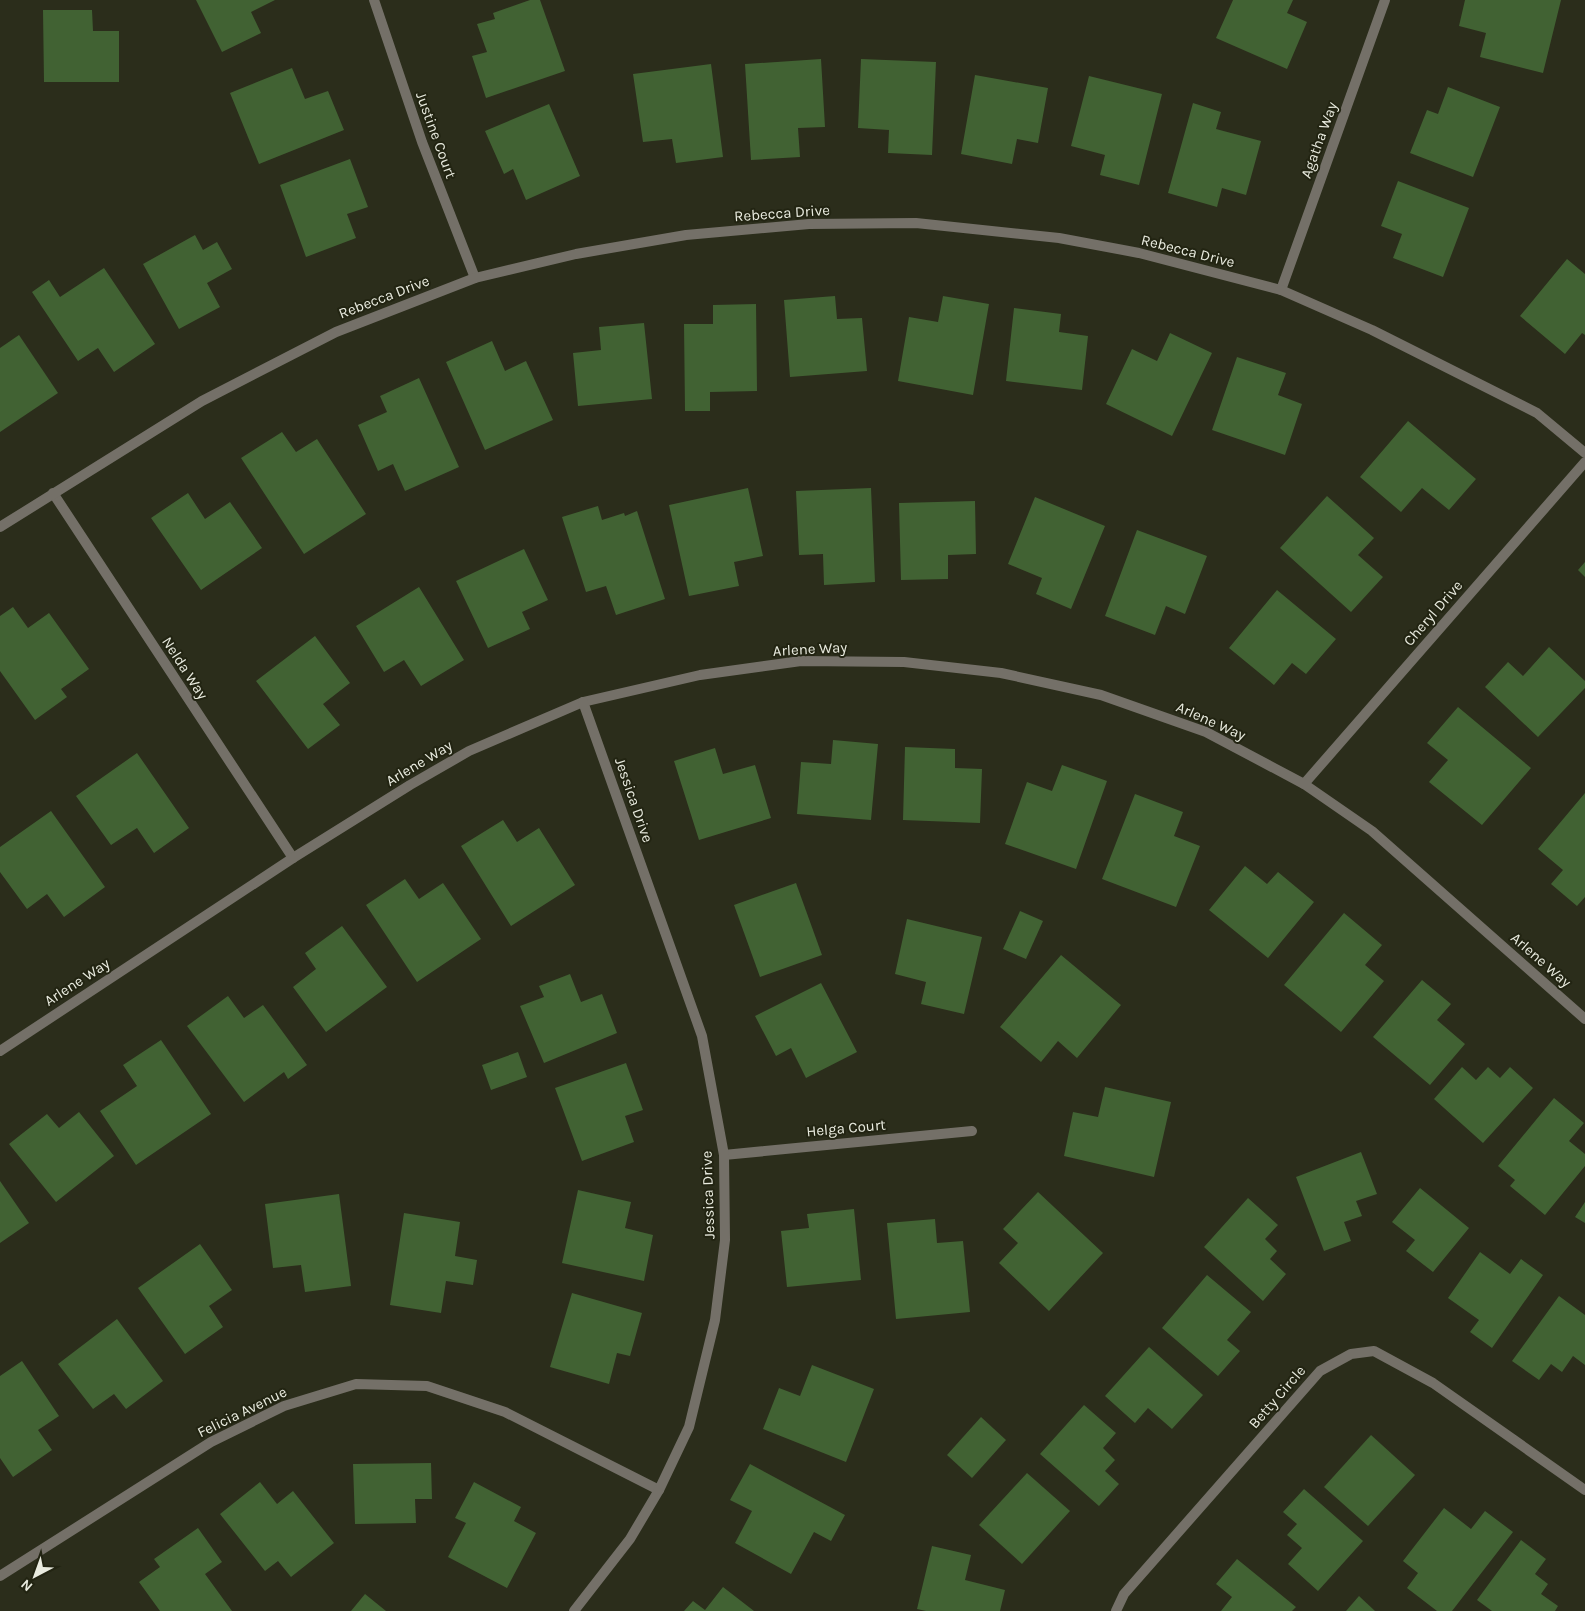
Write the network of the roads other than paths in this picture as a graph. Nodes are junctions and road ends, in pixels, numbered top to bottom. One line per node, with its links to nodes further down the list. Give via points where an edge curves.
1 (374, 0): 3 (street, Justine Court, via 422,142)
2 (1385, 0): 4 (street, Agatha Way)
3 (475, 278): 4 (street, Rebecca Drive, via 576,254 686,235 809,224 916,223 1060,238 1139,253); 7 (street, Rebecca Drive, via 336,332 202,401)
4 (1281, 290): 5 (street, Rebecca Drive, via 1372,330 1537,413)
5 (1585, 453)
6 (1585, 462): 10 (street, Cheryl Drive)
7 (53, 493): 8 (street, Rebecca Drive); 11 (street, Nelda Way)
8 (0, 527)
9 (583, 702): 10 (street, Arlene Way, via 700,675 800,661 904,662 1002,672 1101,695 1206,732); 11 (street, Arlene Way, via 469,751); 15 (street, Jessica Drive, via 702,1036)
10 (1304, 784): 12 (street, Arlene Way, via 1372,831)
11 (292, 858): 13 (street, Arlene Way)
12 (1585, 1019)
13 (0, 1051)
14 (972, 1131): 15 (street, Helga Court)
15 (724, 1155): 16 (street, Jessica Drive, via 725,1240 716,1320 690,1427)
16 (659, 1490): 18 (street, Felicia Avenue, via 506,1412 427,1386 356,1384 284,1406 210,1442); 19 (street, Jessica Drive, via 630,1539)
17 (1585, 1490): 20 (street, Betty Circle, via 1432,1383 1374,1351 1351,1354 1320,1371 1124,1594)
18 (0, 1576)
19 (574, 1611)
20 (1116, 1611)

